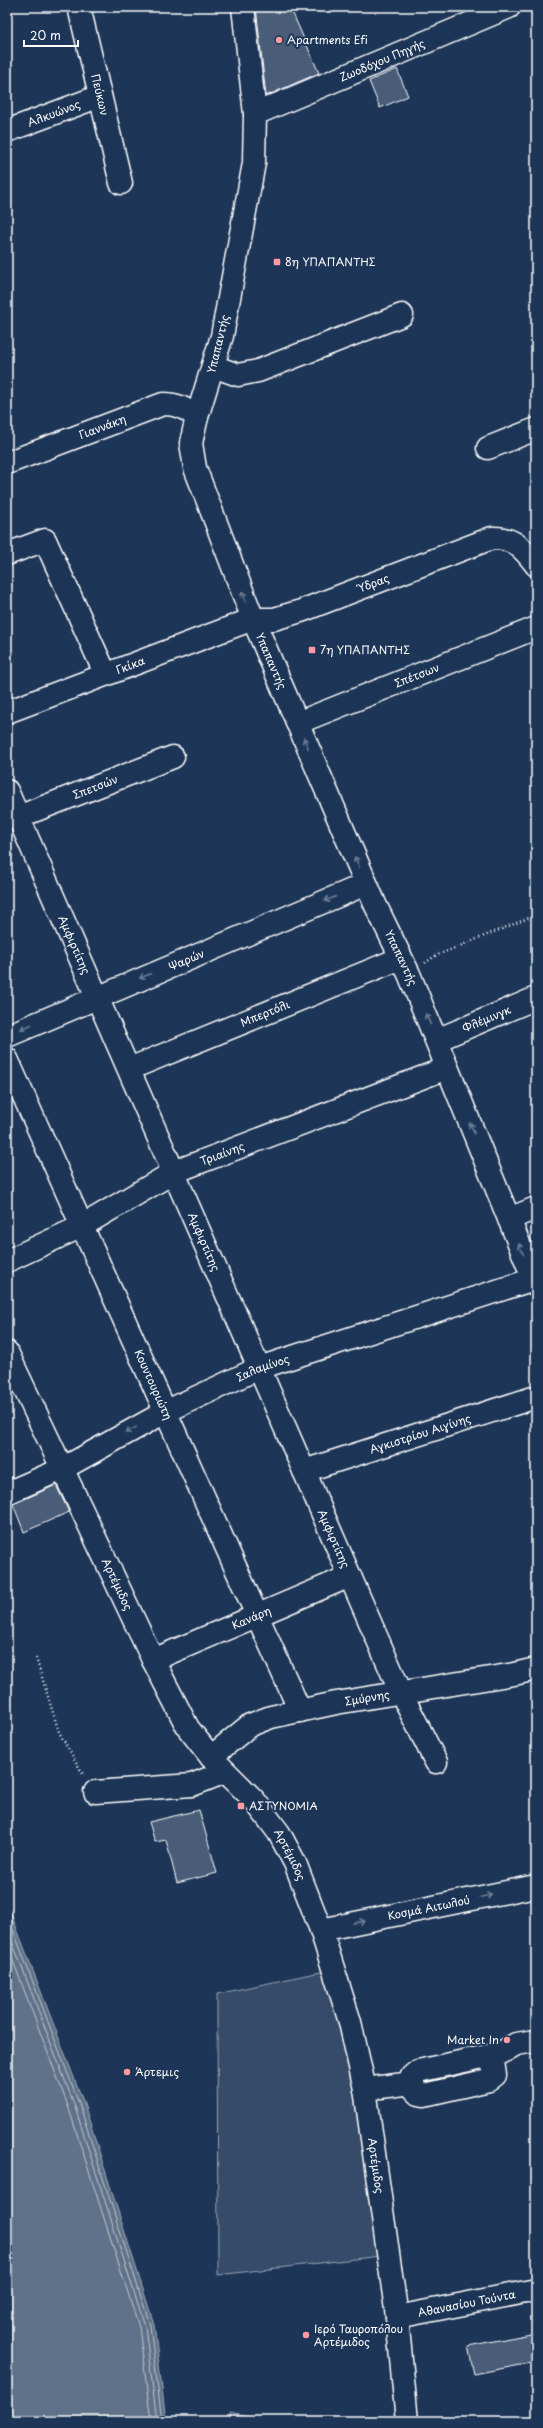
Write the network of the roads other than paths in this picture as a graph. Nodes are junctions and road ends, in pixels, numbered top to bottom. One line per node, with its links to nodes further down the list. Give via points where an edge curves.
1 (79, 7): 4 (street, Πεύκων)
2 (243, 7): 5 (street, Υπαπαντής)
3 (509, 7): 5 (street, Ζωοδόχου Πηγής)
4 (100, 96): 6 (street, Αλκυώνος); 7 (street, Πεύκων)
5 (255, 114): 9 (street, Υπαπαντής, via 254,163 246,212 222,336)
6 (7, 131)
7 (121, 183)
8 (402, 315): 9 (street, via 258,371 238,374)
9 (213, 366): 10 (street, Υπαπαντής)
10 (196, 417): 13 (street, Γιαννάκη, via 185,408 163,404); 16 (street, Υπαπαντής, one-way to 10, via 195,468 191,443)
11 (536, 429): 12 (street)
12 (488, 448)
13 (7, 463)
14 (7, 554): 18 (street, via 45,540)
15 (535, 563): 16 (street, Ύδρας, via 521,547 510,540 492,538 301,611 274,619)
16 (253, 619): 18 (street, Γκίκα); 20 (street, Υπαπαντής)
17 (536, 628): 20 (street, Σπέτσων)
18 (105, 673): 19 (street, Γκίκα)
19 (7, 712)
20 (297, 723): 23 (street, Υπαπαντής, one-way to 20)
21 (173, 757): 22 (street, Σπετσών)
22 (11, 806): 25 (street, Αμφιρτίτης)
23 (366, 884): 24 (street, Υπαπαντής); 25 (street, Ψαρών, one-way to 25)
24 (405, 966): 28 (street, Υπαπαντής, one-way to 24); 31 (street, Μπερτόλι)
25 (97, 996): 27 (street, Ψαρών, one-way to 27); 31 (street, Αμφιρτίτης)
26 (536, 998): 28 (street, Φλέμινγκ)
27 (7, 1036)
28 (437, 1040): 30 (street, Υπαπαντής)
29 (7, 1059): 35 (street, Κουντουριώτη)
30 (447, 1068): 32 (street, Τριαίνης); 34 (street, Υπαπαντής, one-way to 30)
31 (128, 1069): 32 (street, Αμφιρτίτης)
32 (174, 1172): 35 (street, Τριαίνης); 39 (street, Αμφιρτίτης)
33 (536, 1208): 34 (street)
34 (509, 1219): 37 (street, Υπαπαντής, one-way to 34)
35 (82, 1226): 36 (street, Τριαίνης); 41 (street, Κουντουριώτη)
36 (7, 1261)
37 (535, 1282): 39 (street, Σαλαμίνος)
38 (7, 1352): 42 (street, Αρτέμιδος)
39 (259, 1368): 41 (street, Σαλαμίνος); 43 (street, Αμφιρτίτης)
40 (536, 1397): 43 (street, Αγκιστρίου Αιγίνης)
41 (165, 1412): 42 (street, Σαλαμίνος, one-way to 42); 46 (street, Κουντουριώτη)
42 (62, 1469): 44 (street, Σαλαμίνος); 47 (street, Αρτέμιδος)
43 (304, 1471): 45 (street, Αμφιρτίτης)
44 (7, 1493)
45 (350, 1576): 46 (street, Κανάρη); 49 (street, Αμφιρτίτης)
46 (257, 1615): 47 (street, Κανάρη); 50 (street, Κουντουριώτη)
47 (153, 1660): 52 (street, Αρτέμιδος, via 188,1728)
48 (536, 1668): 49 (street, Σμύρνης)
49 (401, 1693): 50 (street, Σμύρνης); 51 (street, Αμφιρτίτης)
50 (300, 1711): 52 (street, Σμύρνης, via 271,1717 250,1725)
51 (436, 1762)
52 (218, 1765): 53 (street, Σμύρνης, via 192,1785); 55 (street, Αρτέμιδος, via 254,1800 279,1833)
53 (95, 1792)
54 (536, 1886): 55 (street, Κοσμά Αιτωλού, one-way to 54)
55 (321, 1930): 57 (street, Αρτέμιδος, via 350,2022)
56 (536, 2041): 57 (street, via 516,2044 492,2055 495,2075 489,2080 424,2095 416,2092 412,2083)
57 (365, 2089): 59 (street, Αρτέμιδος)
58 (536, 2290): 59 (street, Αθανασίου Τούντα)
59 (397, 2317): 60 (street, Αρτέμιδος)
60 (407, 2421)

